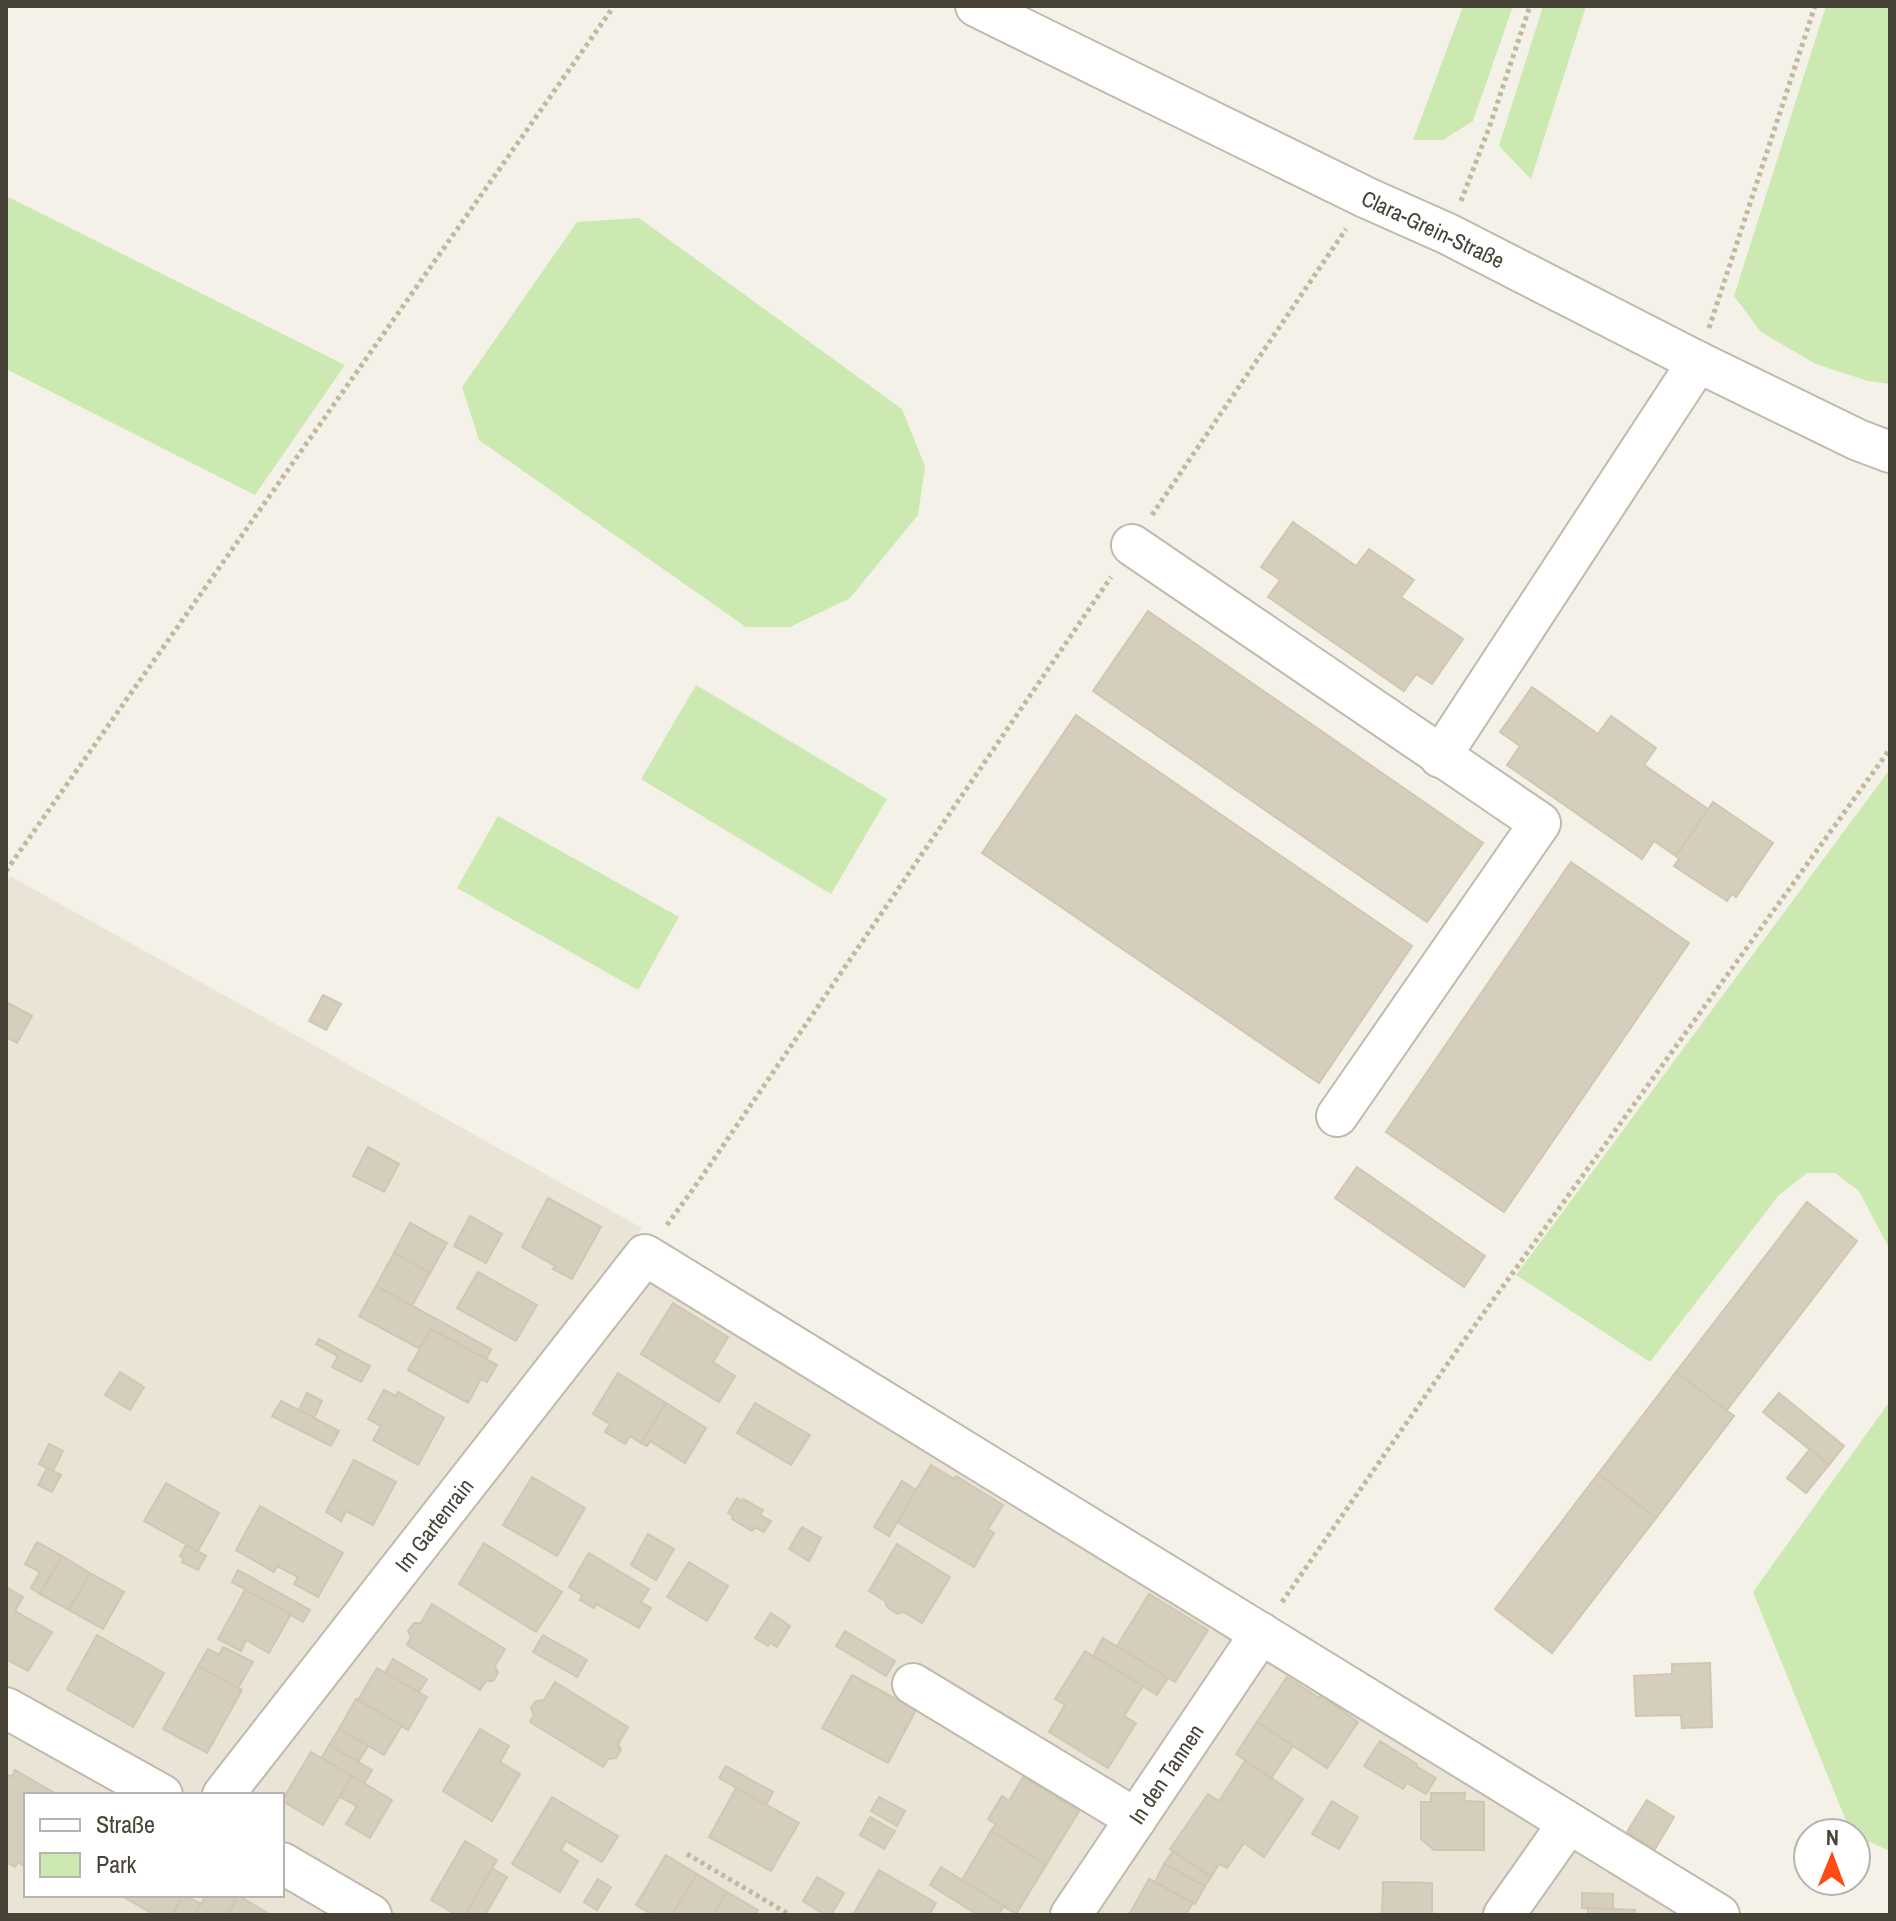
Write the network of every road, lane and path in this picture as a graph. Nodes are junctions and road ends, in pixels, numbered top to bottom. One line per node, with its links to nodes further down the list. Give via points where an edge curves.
1 (614, 6): 11 (path)
2 (976, 6): 5 (street, Clara-Grein-Straße)
3 (1530, 6): 5 (path)
4 (1815, 6): 6 (path)
5 (1448, 234): 6 (street, Clara-Grein-Straße)
6 (1698, 362): 7 (street, Clara-Grein-Straße); 10 (street)
7 (1890, 452)
8 (1132, 545): 10 (street)
9 (1890, 749): 15 (path, via 1460,1346)
10 (1440, 757): 13 (street, via 1540,823)
11 (6, 871)
12 (880, 915): 14 (path)
13 (1337, 1116)
14 (645, 1255): 15 (street); 19 (street, Im Gartenrain)
15 (1261, 1633): 20 (street, In den Tannen); 21 (street)
16 (913, 1684): 20 (street)
17 (6, 1708): 18 (street)
18 (137, 1789)
19 (225, 1793)
20 (1136, 1819): 26 (street, In den Tannen)
21 (1568, 1824): 27 (street); 28 (street)
22 (687, 1854): 25 (path)
23 (284, 1864): 24 (street)
24 (371, 1915)
25 (790, 1915)
26 (1071, 1915)
27 (1504, 1915)
28 (1719, 1915)

